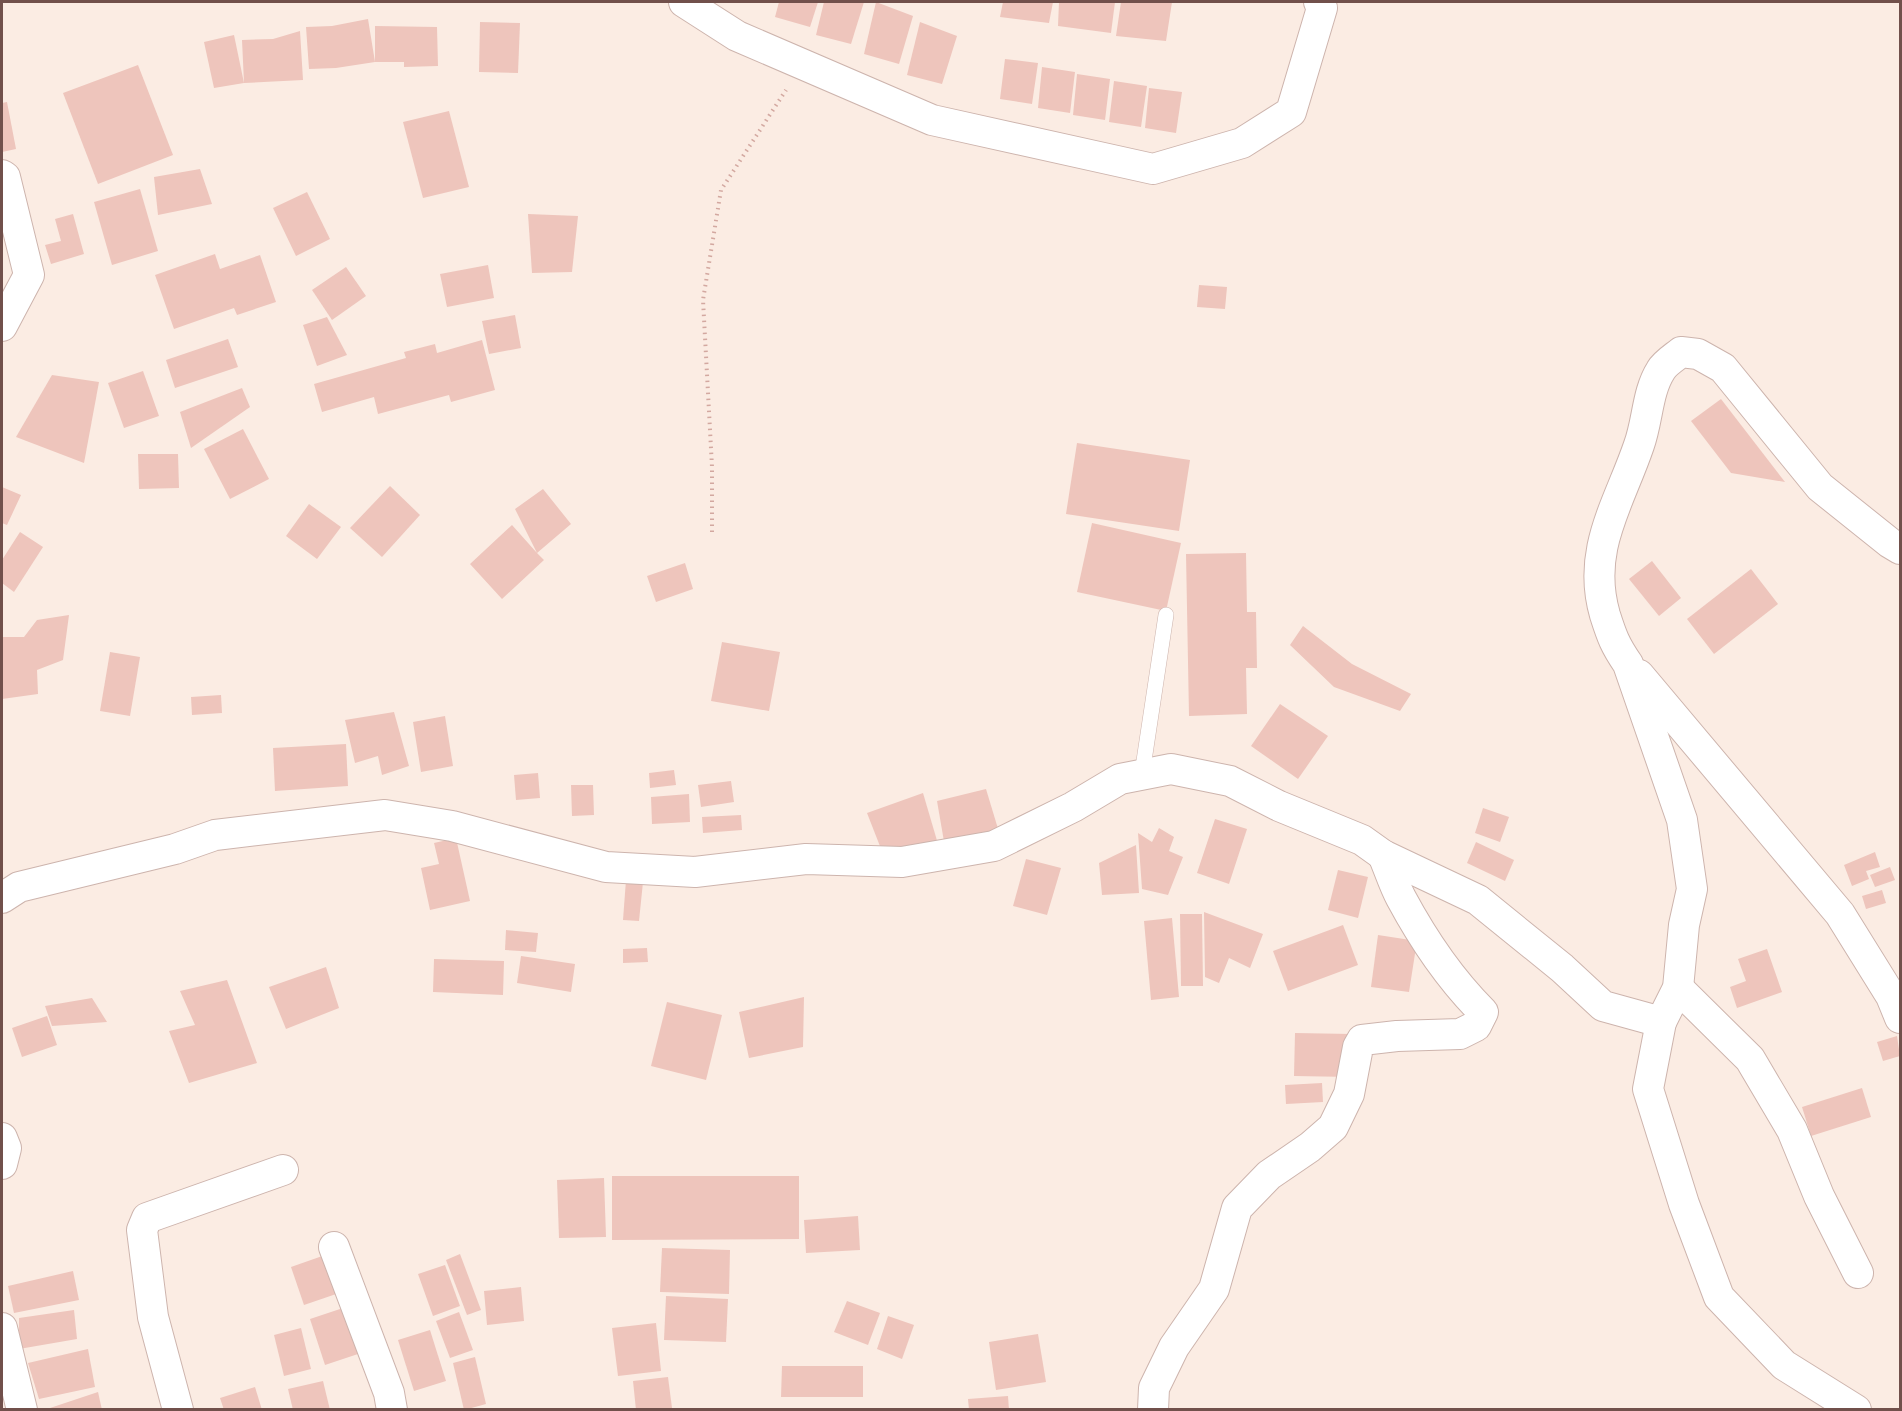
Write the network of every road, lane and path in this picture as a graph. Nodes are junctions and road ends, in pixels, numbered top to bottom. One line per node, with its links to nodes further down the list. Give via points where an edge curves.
1 (684, 2): 3 (street, via 737,36)
2 (1319, 2): 3 (street, via 1322,8 1292,112 1242,143 1152,170 932,120)
3 (802, 64): 6 (path, via 721,190 703,300)
4 (2, 175): 5 (street, via 29,274)
5 (2, 326)
6 (712, 532)
7 (1900, 549): 9 (street, via 1820,487 1723,368 1698,354 1681,352 1661,368 1652,390 1640,443 1600,553 1598,582)
8 (1166, 615): 10 (lane)
9 (1614, 645): 13 (street, via 1628,664 1682,820 1692,889); 14 (street, via 1840,914 1891,996)
10 (1142, 774): 11 (street, via 1171,769 1230,781 1362,840); 12 (street, via 1120,778 1073,807 994,846 902,862 806,859 695,872 606,867 452,826 385,815 215,835 175,849 19,887)
11 (1383, 855): 15 (street, via 1478,900 1604,1006); 25 (street, via 1400,897 1434,952 1483,1012 1476,1026 1460,1034 1362,1040 1349,1094 1333,1127 1269,1175 1237,1209 1214,1289 1174,1347 1154,1388)
12 (2, 898)
13 (1678, 988): 15 (street); 20 (street, via 1750,1059 1792,1130)
14 (1900, 1018)
15 (1661, 1022): 26 (street, via 1648,1089 1684,1204 1719,1297 1784,1365)
16 (2, 1138): 17 (street, via 6,1148)
17 (2, 1164)
18 (283, 1170): 23 (street, via 147,1218 142,1230 153,1317)
19 (334, 1247): 24 (street)
20 (1858, 1274)
21 (2, 1328): 22 (street)
22 (22, 1410)
23 (178, 1410)
24 (392, 1410)
25 (1153, 1410)
26 (1856, 1410)

